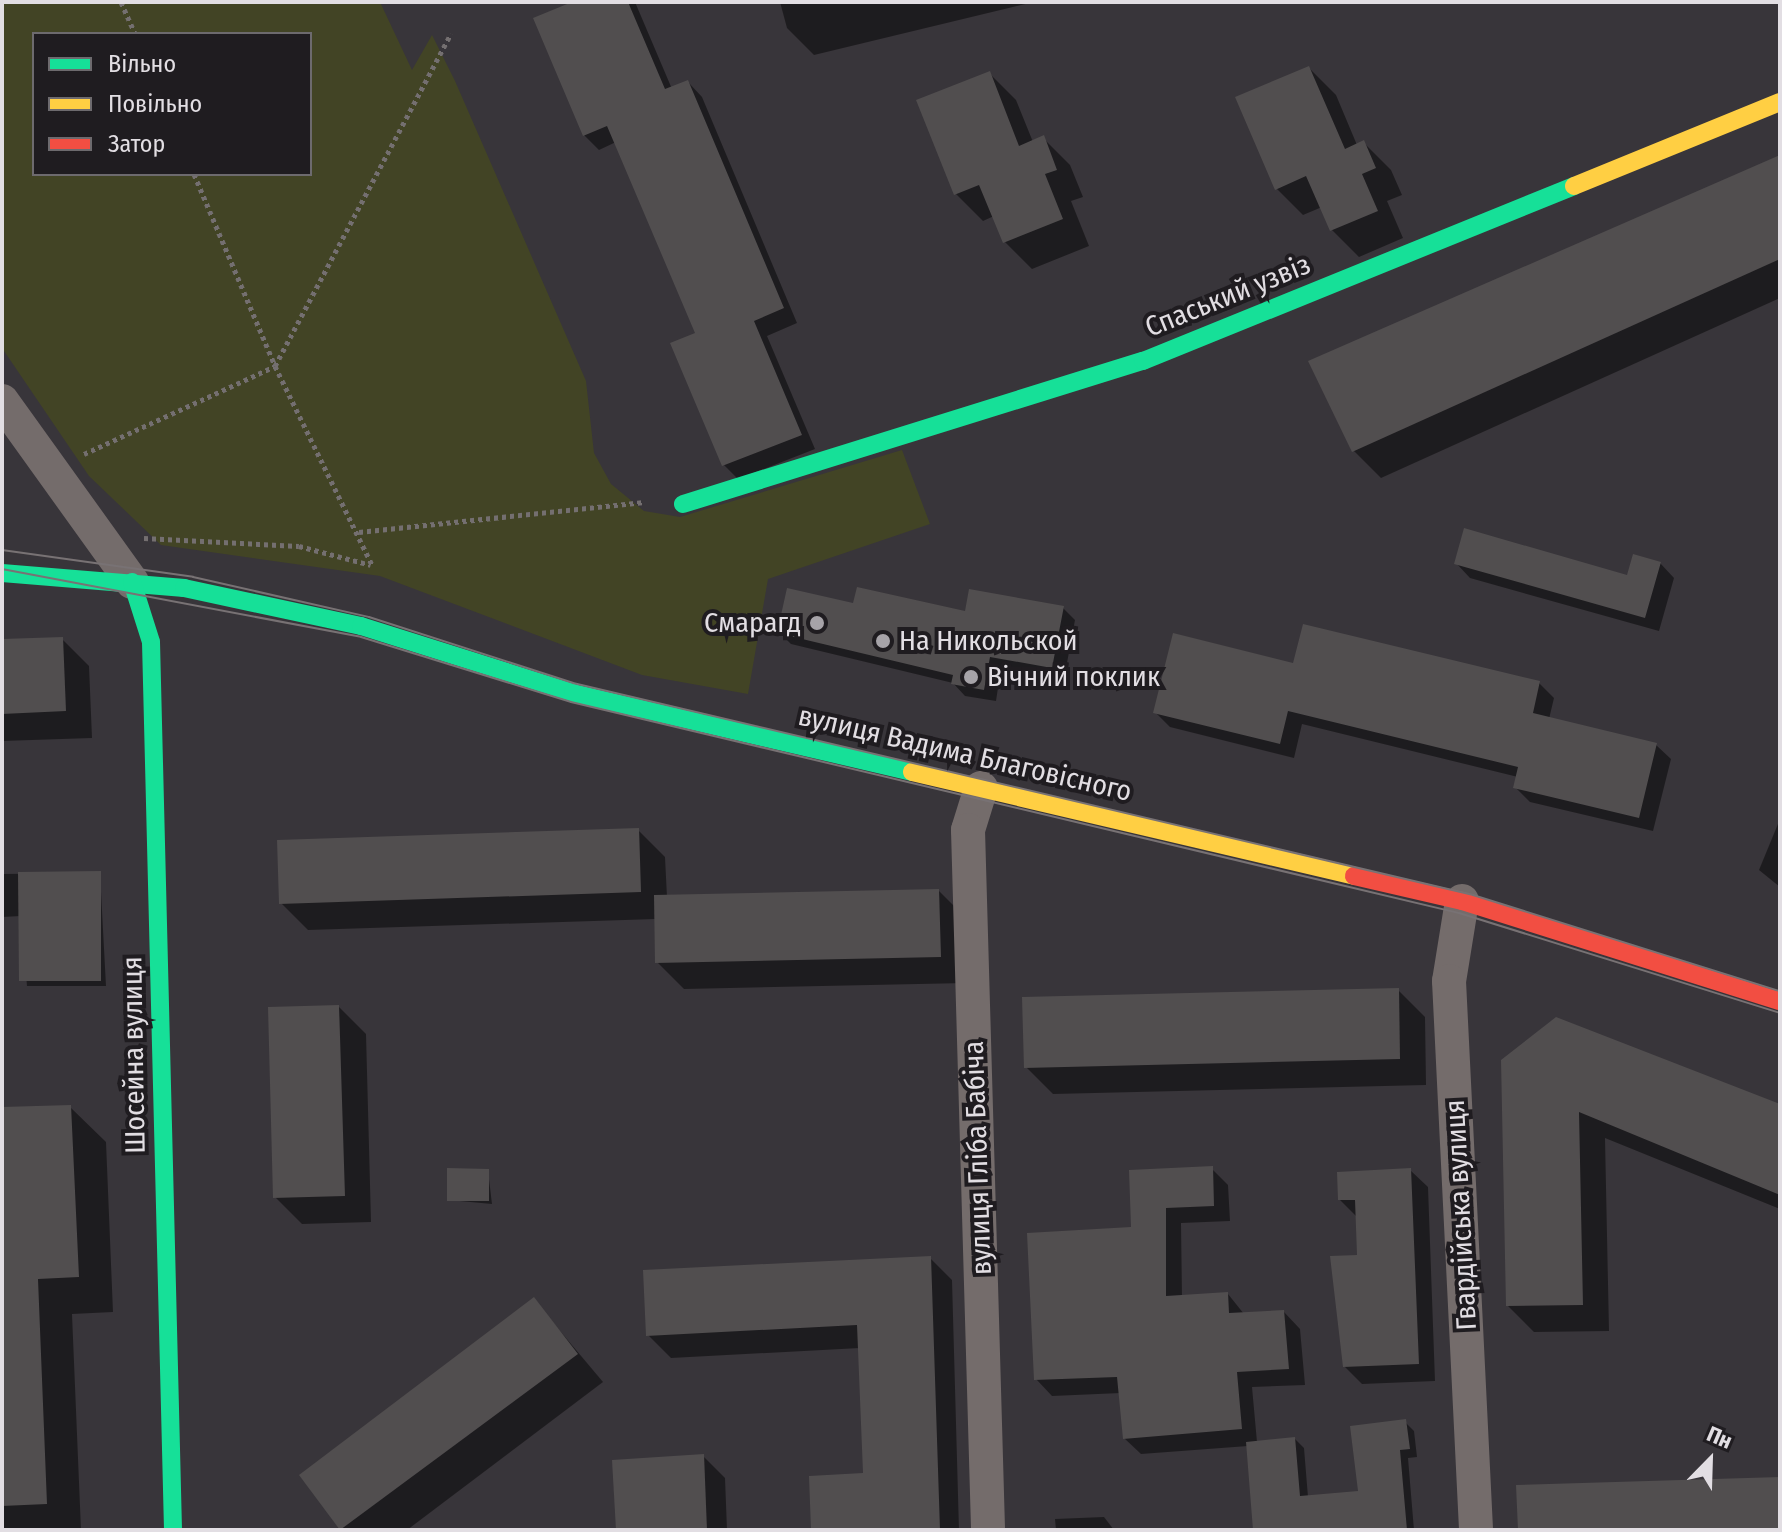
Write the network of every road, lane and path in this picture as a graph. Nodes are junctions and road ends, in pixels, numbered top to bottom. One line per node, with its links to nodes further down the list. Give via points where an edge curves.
1 (121, 2): 2 (path)
2 (134, 32)
3 (451, 34): 6 (path)
4 (1780, 102): 9 (street, Спаський узвіз, via 1143,361)
5 (195, 176): 6 (path)
6 (275, 366): 8 (path); 10 (path)
7 (2, 401): 11 (street)
8 (84, 454)
9 (683, 504): 10 (path, via 633,501)
10 (359, 532): 11 (path, via 372,565 299,546)
11 (98, 541): 13 (street)
12 (2, 573): 13 (street, вулиця Вадима Благовісного)
13 (132, 582): 14 (street, вулиця Вадима Благовісного, via 361,626 573,693); 17 (street, Шосейна вулиця, via 151,642)
14 (981, 788): 15 (street, вулиця Вадима Благовісного); 18 (street, вулиця Гліба Бабіча, via 968,830)
15 (1462, 901): 16 (street, вулиця Вадима Благовісного); 19 (street, Гвардійська вулиця, via 1449,981)
16 (1780, 1001)
17 (173, 1530)
18 (988, 1530)
19 (1476, 1530)

